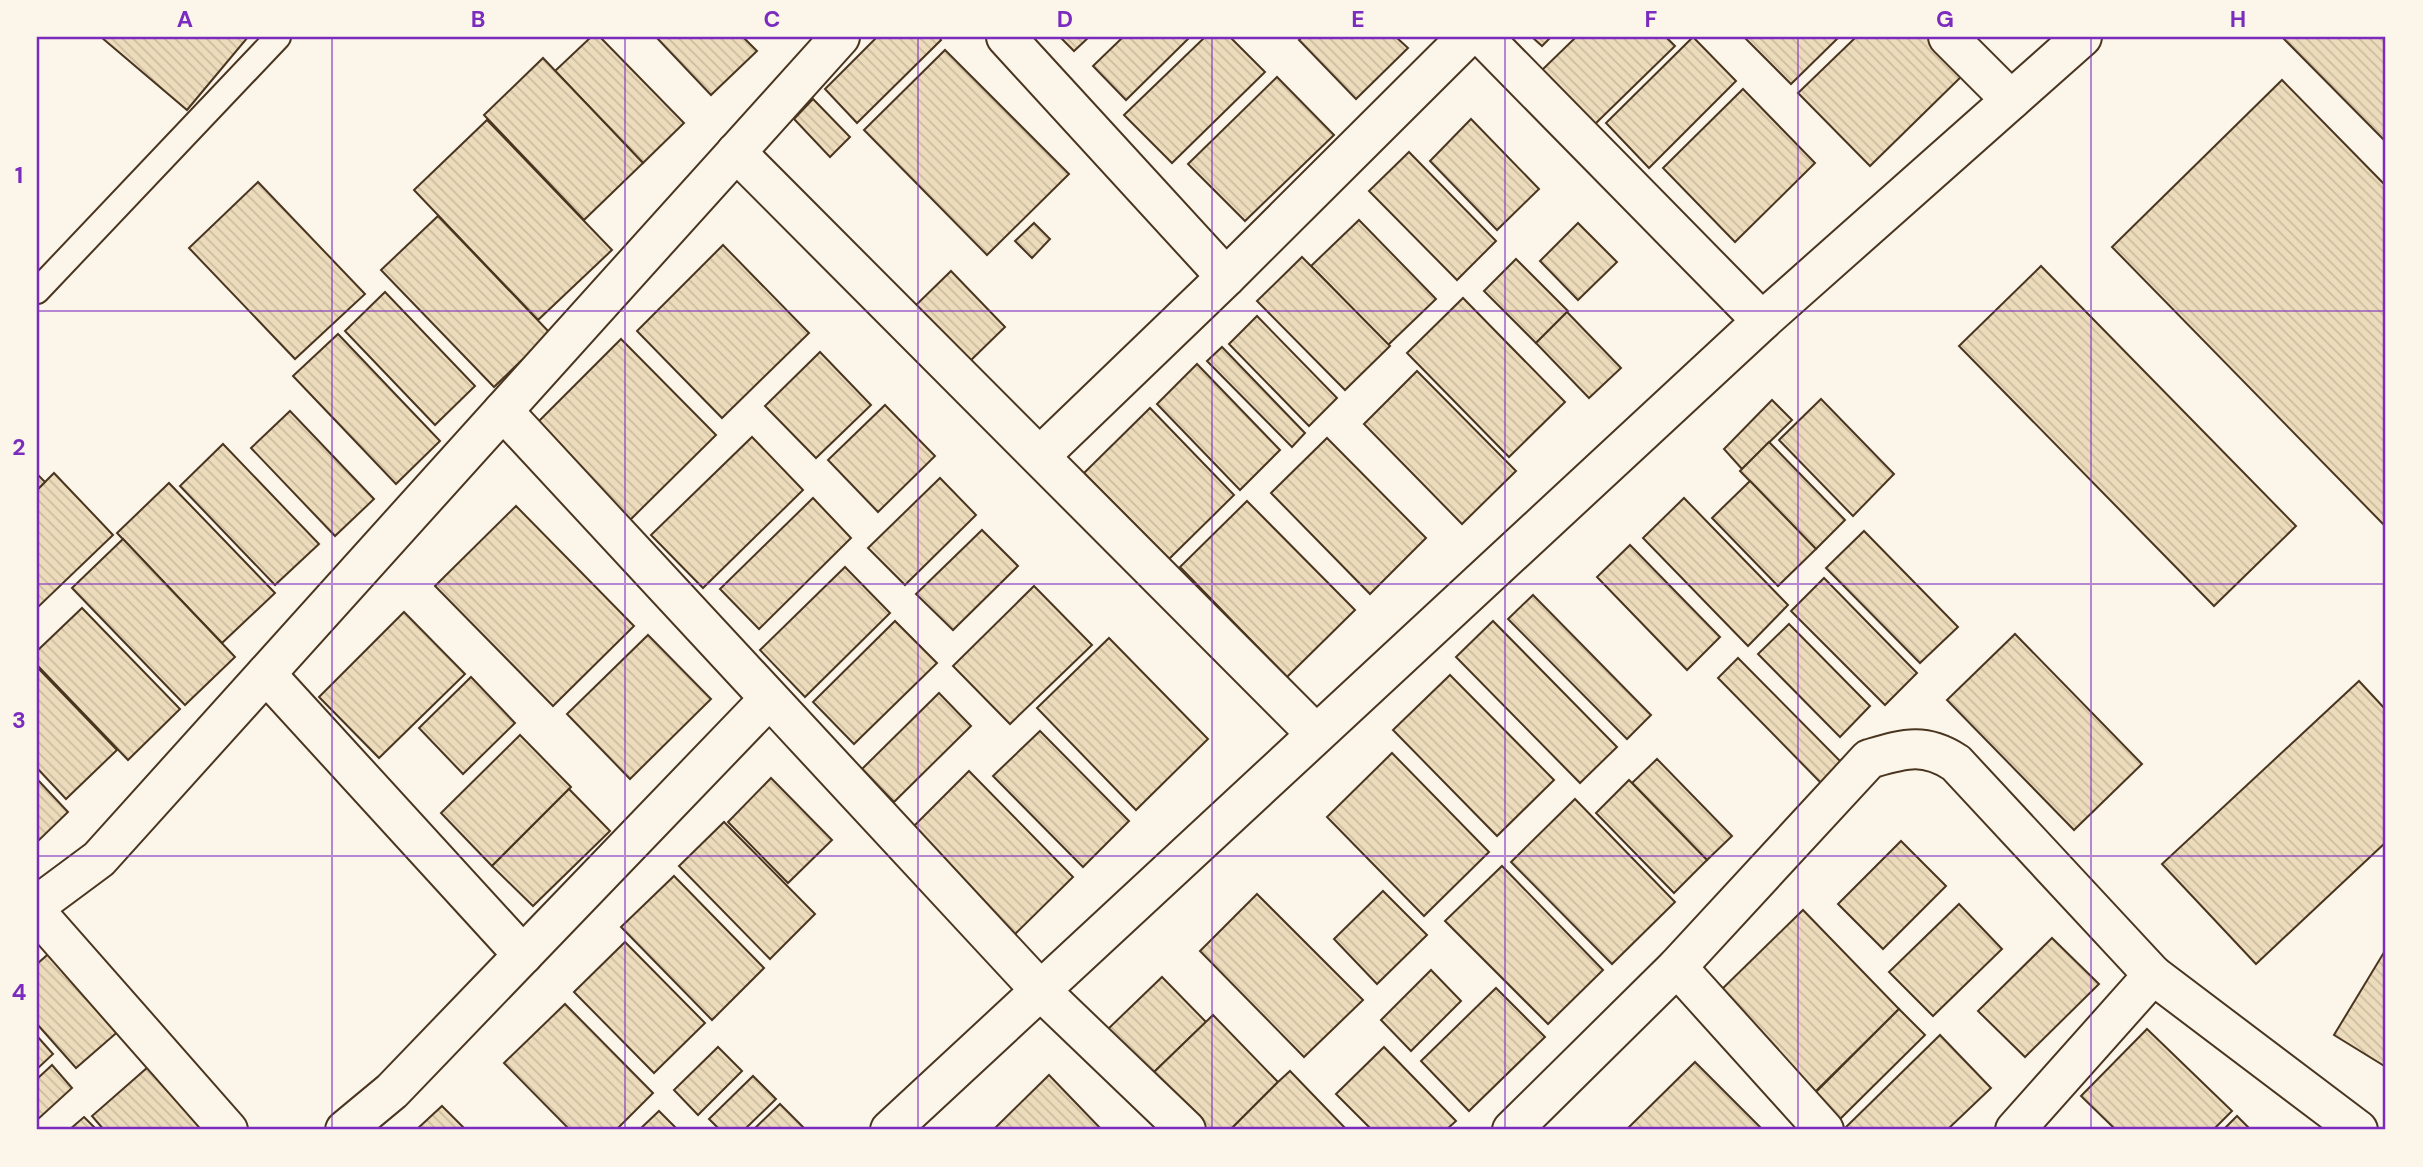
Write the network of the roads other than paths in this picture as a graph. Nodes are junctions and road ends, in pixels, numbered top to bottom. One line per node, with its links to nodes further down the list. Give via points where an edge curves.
1 (278, 37): 11 (lane)
2 (840, 37): 9 (street)
3 (1006, 37): 10 (street)
4 (1467, 37): 10 (street)
5 (1483, 37): 12 (street)
6 (1948, 37): 8 (street)
7 (2082, 37): 8 (street)
8 (2011, 100): 12 (street)
9 (736, 152): 13 (street); 14 (street)
10 (1226, 277): 14 (street)
11 (37, 290)
12 (1762, 321): 17 (street)
13 (502, 411): 15 (street); 16 (street)
14 (1040, 456): 17 (street)
15 (265, 674): 18 (street, via 99,859); 20 (street)
16 (769, 698): 20 (street); 23 (street)
17 (1316, 734): 23 (street)
18 (37, 905)
19 (37, 913): 24 (street)
20 (523, 955): 25 (street, via 391,1091)
21 (1677, 967): 22 (street, via 1869,759 1911,747 1941,753 1956,762); 28 (street); 29 (street)
22 (2153, 975): 30 (street); 31 (street)
23 (1041, 991): 26 (street); 27 (street)
24 (228, 1130)
25 (345, 1130)
26 (890, 1130)
27 (1186, 1130)
28 (1512, 1130)
29 (1824, 1130)
30 (2015, 1130)
31 (2358, 1130)

